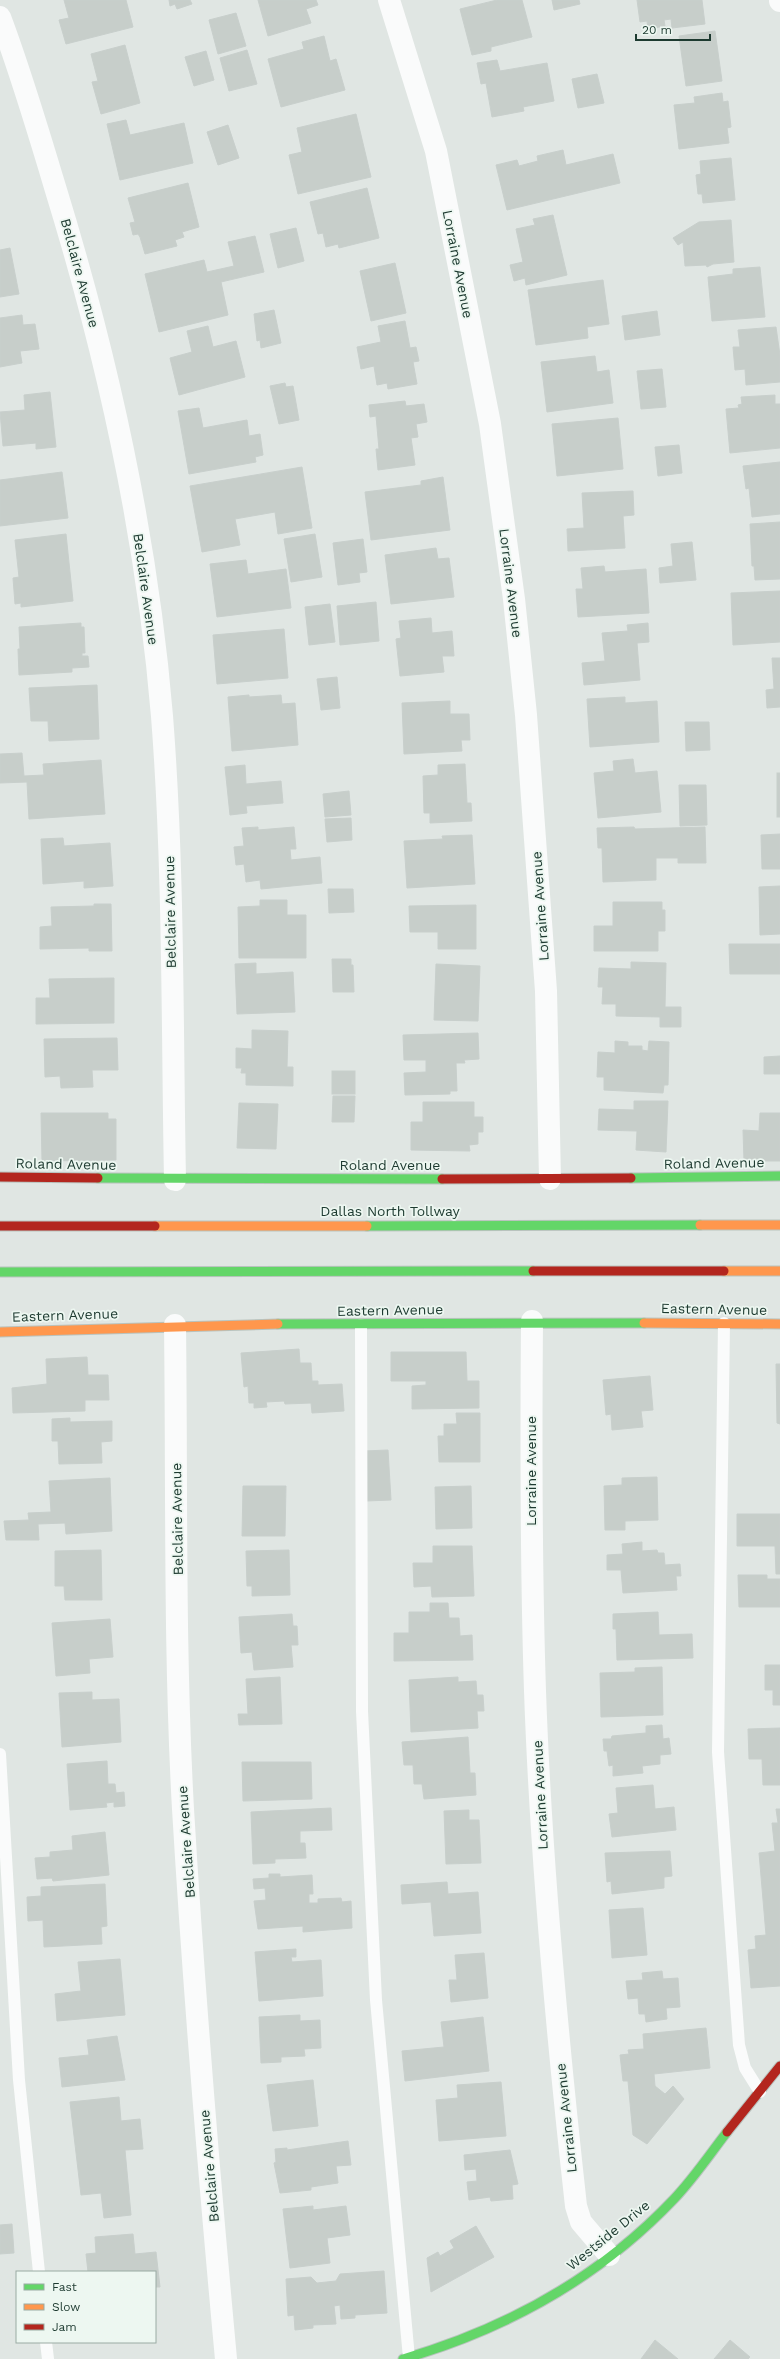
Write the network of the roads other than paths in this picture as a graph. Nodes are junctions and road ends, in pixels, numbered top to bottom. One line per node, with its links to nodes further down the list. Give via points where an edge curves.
1 (389, 0): 5 (street, Lorraine Avenue, via 436,151 490,424 514,599 526,715 546,991)
2 (0, 17): 6 (street, Belclaire Avenue, via 20,70 72,241 110,383 133,499 150,607 162,715 169,823)
3 (780, 1176): 5 (main road, Roland Avenue)
4 (0, 1177): 6 (main road, Roland Avenue)
5 (550, 1179): 6 (main road, Roland Avenue)
6 (175, 1180)
7 (780, 1225): 8 (main road, Dallas North Tollway)
8 (0, 1226)
9 (780, 1271): 10 (main road)
10 (0, 1272)
11 (532, 1322): 12 (main road, Eastern Avenue); 14 (main road, Eastern Avenue); 20 (street, Lorraine Avenue, via 531,1487 535,1692 543,1850 558,2043 576,2206 582,2222)
12 (724, 1323): 15 (main road, Eastern Avenue); 19 (lane, via 718,1752 739,2044 745,2068)
13 (175, 1324): 14 (main road, Eastern Avenue); 16 (main road, Eastern Avenue); 25 (street, Belclaire Avenue, via 183,1807 210,2182)
14 (361, 1324): 23 (lane, via 362,1711 376,2000)
15 (780, 1324)
16 (0, 1332)
17 (0, 1754): 21 (lane, via 19,2073)
18 (780, 2066): 19 (main road, Westside Drive)
19 (760, 2092): 20 (main road, Westside Drive, via 674,2198)
20 (609, 2256): 23 (main road, Westside Drive, via 531,2309 458,2343)
21 (39, 2271)
22 (46, 2343): 24 (lane)
23 (414, 2357)
24 (48, 2359)
25 (226, 2359)

